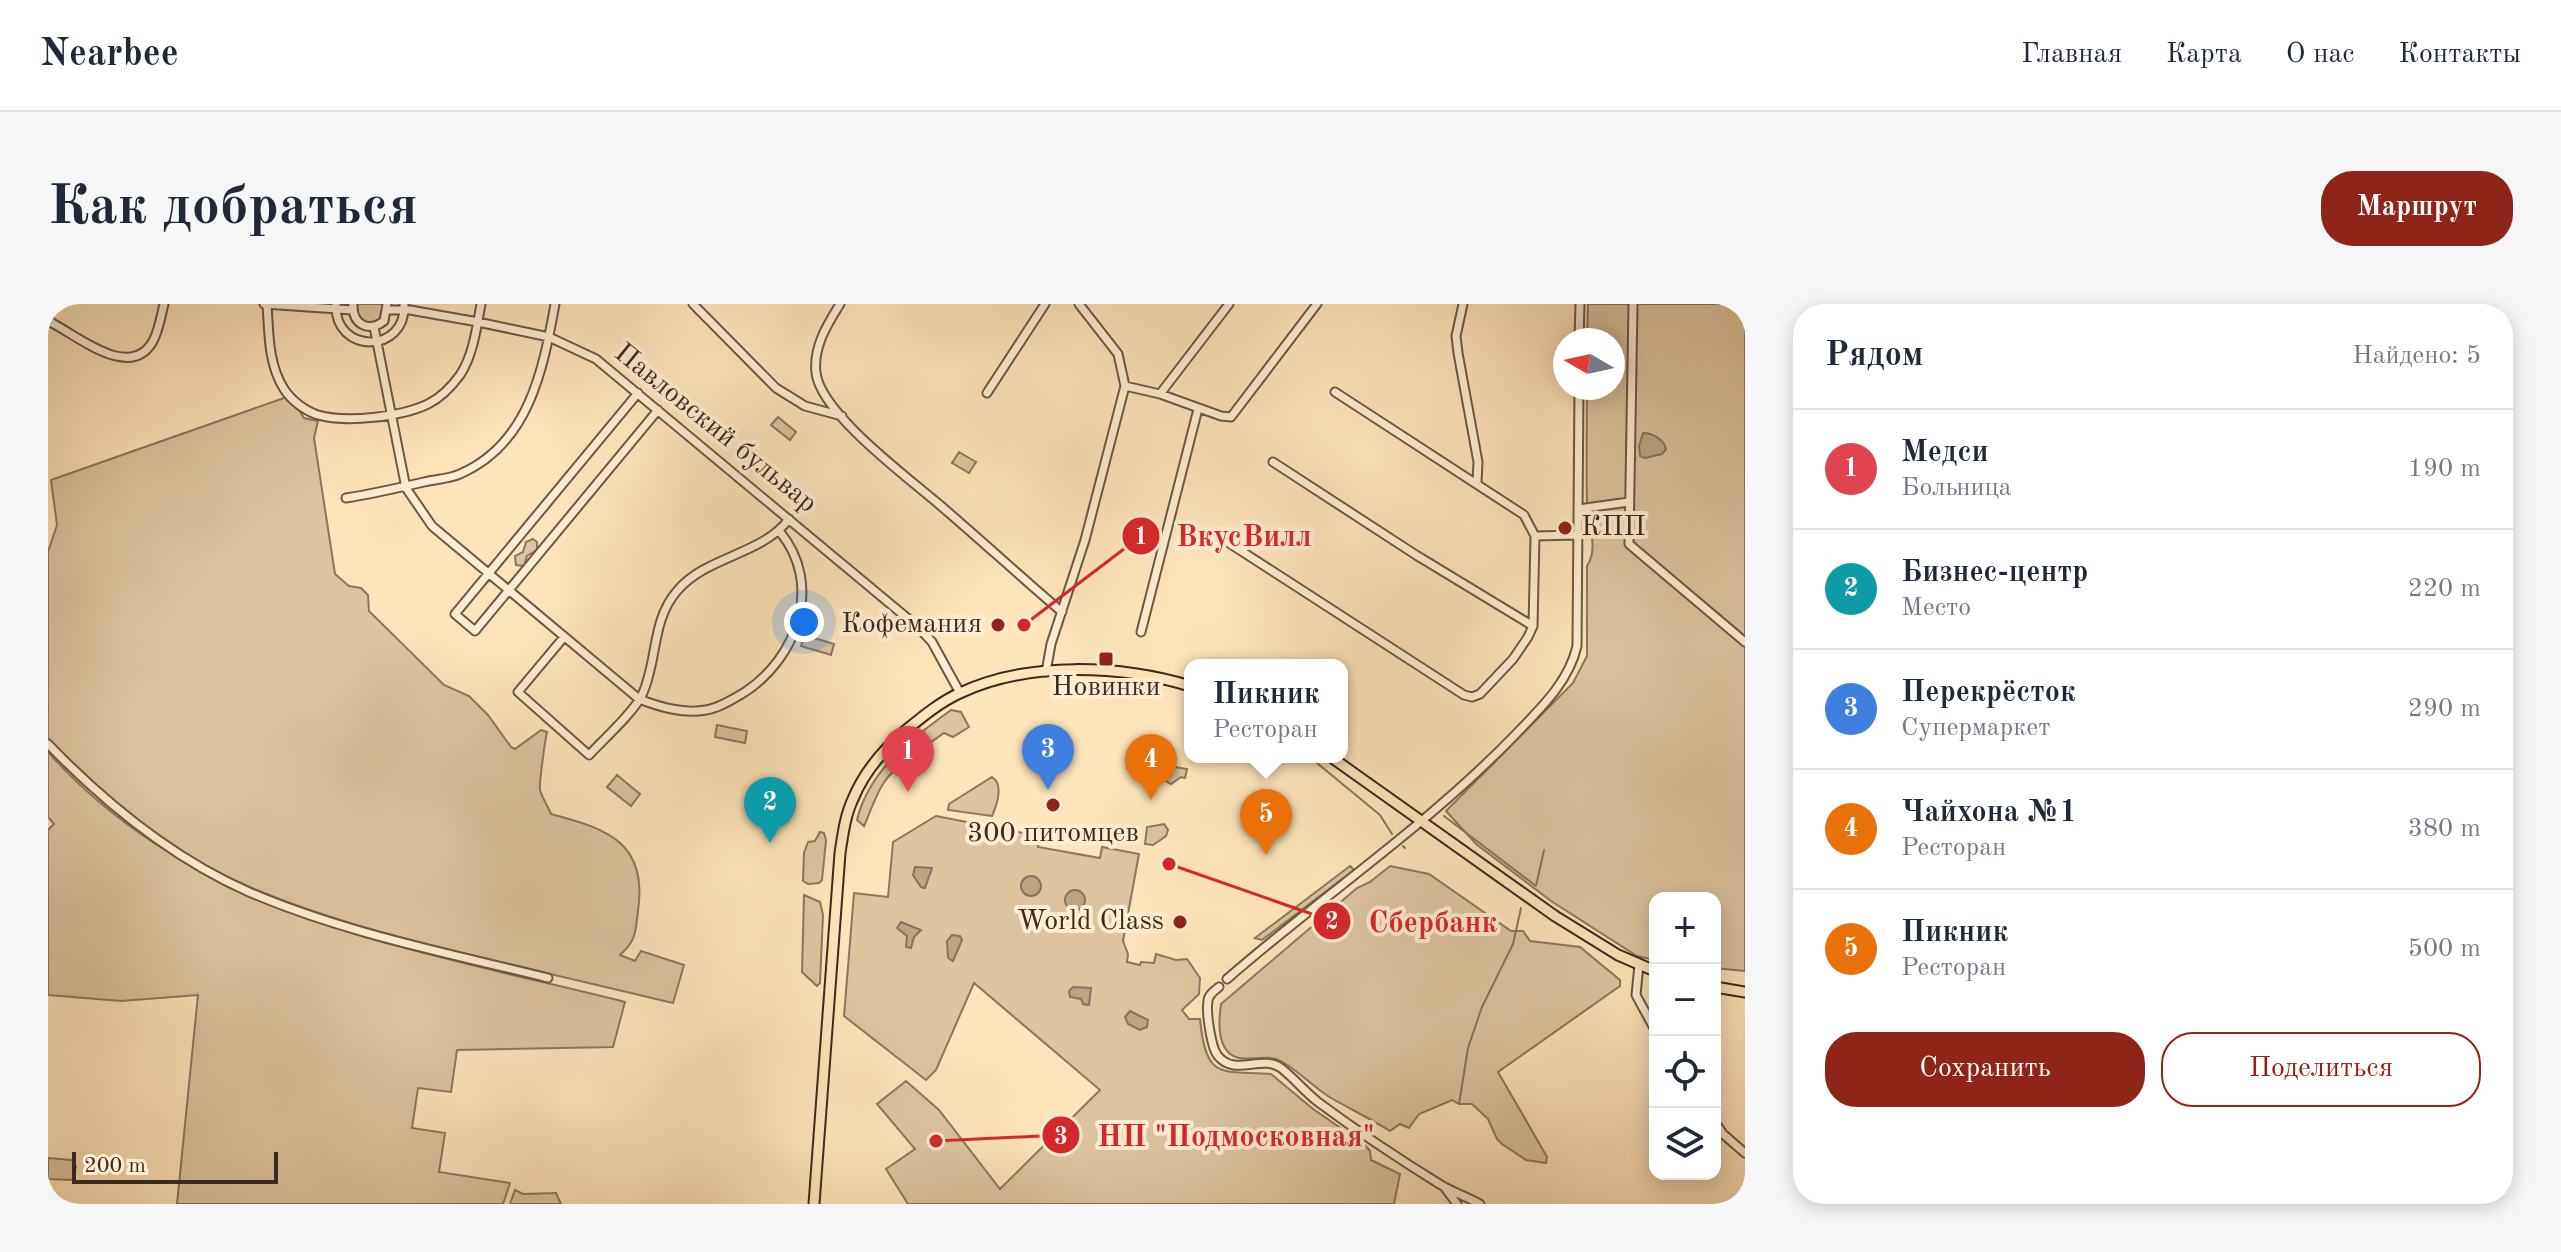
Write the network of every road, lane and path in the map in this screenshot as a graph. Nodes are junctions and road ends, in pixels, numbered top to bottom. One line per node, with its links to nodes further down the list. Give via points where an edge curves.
1 (164, 304): 18 (street, via 152,343 132,358 115,358)
2 (266, 304): 14 (street); 32 (street, via 273,363 297,402 319,415)
3 (481, 304): 19 (street)
4 (555, 304): 22 (street)
5 (693, 304): 33 (street, via 792,400)
6 (840, 304): 33 (street, via 818,344 816,373 820,387)
7 (1045, 304): 27 (street)
8 (1079, 304): 24 (street, via 1118,354)
9 (1229, 304): 28 (street)
10 (1317, 304): 30 (street, via 1236,414 1227,417)
11 (1463, 304): 35 (street, via 1456,336)
12 (1580, 304): 21 (street)
13 (1633, 304): 38 (street)
14 (335, 306): 15 (street); 23 (street, via 344,331)
15 (353, 307): 20 (street, via 362,325)
16 (388, 307): 17 (street, Павловский бульвар); 20 (street, via 384,321)
17 (404, 307): 19 (street, Павловский бульвар); 23 (street, via 393,333)
18 (48, 317)
19 (478, 322): 22 (street, Павловский бульвар); 32 (street, via 462,373 449,388 429,403)
20 (374, 327): 23 (street)
21 (1579, 328)
22 (549, 337): 26 (street, Павловский бульвар, via 596,359); 36 (street, via 537,387 501,445 460,474)
23 (377, 342): 32 (street)
24 (1125, 386): 28 (street); 47 (street)
25 (1335, 392): 35 (street)
26 (638, 393): 31 (street, Павловский бульвар); 45 (street)
27 (987, 393)
28 (1160, 394): 30 (street)
29 (1579, 400): 39 (street)
30 (1198, 409): 49 (street)
31 (658, 410): 40 (street, Павловский бульвар); 46 (street)
32 (390, 415): 36 (street)
33 (844, 417): 47 (street, via 878,454)
34 (1273, 462): 48 (street)
35 (1477, 483): 43 (street, via 1524,515)
36 (406, 488): 37 (street); 45 (street, via 432,526)
37 (346, 498)
38 (1629, 502): 39 (street); 51 (street, via 1629,544)
39 (1578, 509): 42 (street)
40 (789, 519): 41 (street); 54 (street, Павловский бульвар, via 918,627)
41 (780, 532): 55 (street, via 697,572 674,594 660,621); 55 (street, via 801,572 800,618 785,651 757,684 708,710 673,709)
42 (1578, 535): 43 (street); 58 (street, via 1577,646 1566,674 1491,760)
43 (1535, 536): 48 (street)
44 (1229, 543): 48 (street, via 1464,695 1480,694 1513,659)
45 (488, 575): 46 (street); 46 (street, via 455,614 475,631)
46 (508, 591): 50 (street)
47 (1062, 612): 52 (street)
48 (1533, 626)
49 (1141, 632)
50 (564, 637): 55 (street); 55 (street, via 518,692 589,755)
51 (1745, 642)
52 (1046, 672): 53 (main road, via 1119,673); 54 (main road, via 998,679)
53 (1184, 685)
54 (960, 693): 70 (main road, via 887,748 862,781 847,816)
55 (639, 699)
56 (48, 744): 61 (street, via 120,812 248,892 373,935)
57 (1339, 763): 58 (main road)
58 (1421, 821): 59 (main road, via 1589,938); 62 (street)
59 (1639, 965): 60 (main road); 66 (street, via 1636,995)
60 (1649, 969)
61 (548, 978)
62 (1227, 979)
63 (1219, 987): 69 (street, via 1207,1002 1218,1057 1232,1065 1269,1063 1281,1068 1316,1101)
64 (1721, 988): 65 (main road)
65 (1745, 992)
66 (1649, 1019)
67 (1721, 1131): 68 (street)
68 (1745, 1153)
69 (1443, 1186): 71 (street); 72 (street)
70 (814, 1204)
71 (1457, 1204)
72 (1480, 1204)

